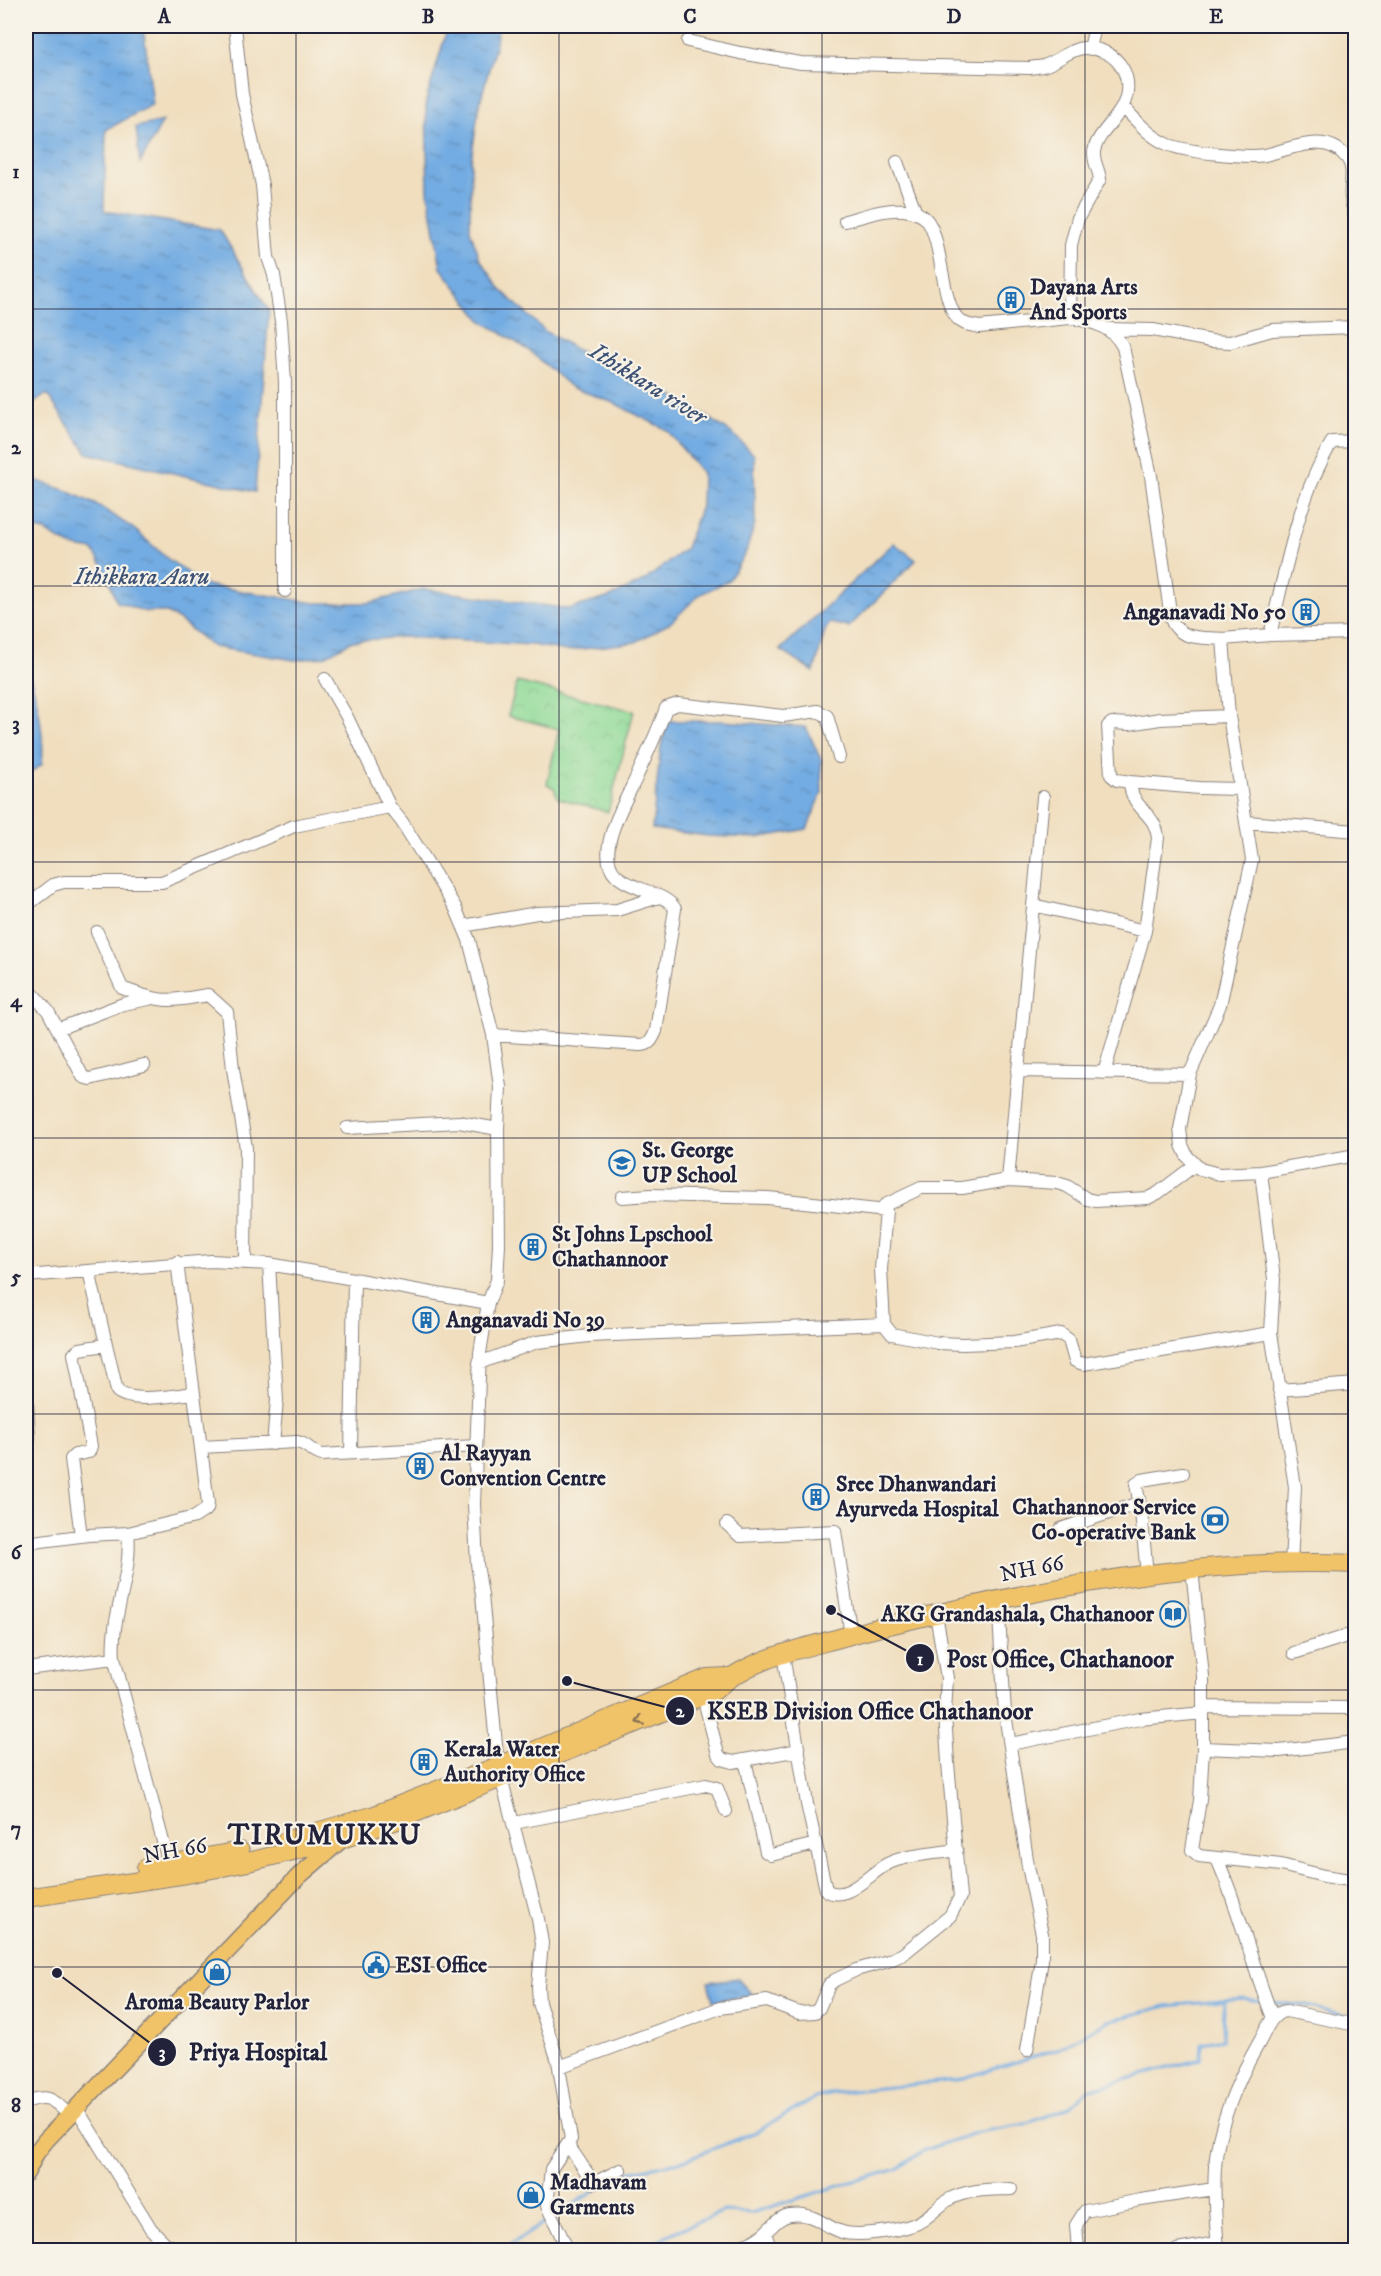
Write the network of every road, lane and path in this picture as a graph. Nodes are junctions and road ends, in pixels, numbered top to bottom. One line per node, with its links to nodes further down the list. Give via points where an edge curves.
1 (235, 26): 14 (street, via 242,94 262,185 268,257 281,321 285,382)
2 (1095, 26): 4 (street)
3 (688, 41): 4 (street, via 801,63 859,66 1036,67 1083,48)
4 (1090, 49): 5 (street, via 1106,52 1122,65 1127,82)
5 (1123, 107): 9 (street, via 1165,144 1184,149 1252,156 1301,144 1337,148 1352,168 1351,197); 10 (street, via 1094,151 1100,179 1078,218 1071,245)
6 (897, 162): 7 (street)
7 (916, 213): 8 (street, via 887,211); 10 (street, via 929,225 958,319 979,327)
8 (845, 221)
9 (1356, 221)
10 (1070, 318): 12 (street)
11 (1356, 327): 12 (street, via 1272,330 1230,342 1153,330)
12 (1109, 329): 17 (street, via 1123,347 1149,466 1173,624 1185,636)
13 (1356, 441): 16 (street, via 1332,442 1312,486 1299,518)
14 (285, 591)
15 (1356, 633): 16 (street)
16 (1270, 634): 17 (street)
17 (1224, 639): 19 (street)
18 (325, 679): 24 (street)
19 (1229, 716): 21 (street, via 1109,723 1111,775); 22 (street)
20 (839, 757): 27 (street, via 827,716 818,711 783,716 678,704 666,708 616,816 608,854 610,867 627,885)
21 (1130, 782): 22 (street); 31 (street, via 1132,797 1157,831)
22 (1240, 789): 25 (street)
23 (1043, 797): 28 (street)
24 (390, 807): 29 (street, via 294,826 162,882 64,882 53,885); 30 (street, via 435,874)
25 (1247, 822): 26 (street); 40 (street, via 1250,876 1220,1005)
26 (1356, 831)
27 (658, 897): 30 (street, via 617,910 537,913); 36 (street, via 673,905 675,914 656,1031 649,1043)
28 (1033, 905): 31 (street); 38 (street)
29 (26, 906)
30 (463, 926): 36 (street)
31 (1145, 930): 39 (street)
32 (97, 932): 34 (street, via 122,988)
33 (26, 986): 35 (street)
34 (150, 999): 35 (street, via 123,1004); 50 (street, via 167,1002 208,995 227,1012 246,1148)
35 (58, 1029): 37 (street, via 86,1079)
36 (493, 1035): 42 (street, via 500,1087)
37 (144, 1065)
38 (1017, 1071): 39 (street); 46 (street)
39 (1104, 1073): 40 (street)
40 (1190, 1074): 44 (street, via 1180,1133 1184,1149)
41 (347, 1128): 42 (street, via 459,1122)
42 (498, 1129): 55 (street, via 500,1245 496,1280)
43 (1356, 1155): 45 (street)
44 (1195, 1165): 45 (street, via 1210,1173); 46 (street, via 1148,1198 1107,1202 1087,1200 1058,1183)
45 (1261, 1172): 57 (street, via 1274,1279)
46 (1008, 1180): 48 (street, via 962,1188 921,1188 885,1205)
47 (622, 1197): 48 (street, via 768,1198)
48 (886, 1211): 56 (street, via 881,1269)
49 (177, 1262): 50 (street); 52 (street); 63 (street)
50 (245, 1263): 51 (street)
51 (269, 1264): 54 (street); 65 (street, via 277,1400)
52 (89, 1271): 53 (street); 58 (street)
53 (26, 1276)
54 (354, 1279): 55 (street); 68 (street)
55 (488, 1303): 59 (street)
56 (884, 1324): 57 (street, via 892,1334 938,1343 1014,1342 1060,1334 1070,1341 1075,1361 1083,1364); 59 (street, via 589,1336 542,1341)
57 (1271, 1333): 62 (street)
58 (105, 1345): 63 (street, via 114,1384 122,1395 137,1398); 74 (street, via 81,1348 74,1354 91,1446 89,1452 71,1459)
59 (479, 1364): 66 (street)
60 (26, 1380): 64 (street)
61 (1356, 1384): 62 (street)
62 (1280, 1390): 76 (street, via 1295,1487)
63 (194, 1393): 67 (street)
64 (29, 1438)
65 (273, 1444): 67 (street); 68 (street, via 302,1443 322,1455)
66 (477, 1446): 68 (street); 97 (street, via 477,1564)
67 (201, 1447): 73 (street, via 207,1509 195,1517)
68 (351, 1453)
69 (1183, 1473): 70 (street, via 1138,1481)
70 (1139, 1503): 72 (street); 79 (street)
71 (727, 1524): 83 (street, via 740,1536 835,1531)
72 (1061, 1529)
73 (128, 1533): 74 (street); 86 (street, via 129,1555 113,1633)
74 (81, 1536): 75 (street)
75 (26, 1543)
76 (1291, 1564): 77 (highway, NH 66); 78 (highway, NH 66)
77 (1356, 1564)
78 (1192, 1569): 79 (highway, NH 66); 91 (street)
79 (1147, 1575): 80 (highway, NH 66)
80 (998, 1600): 81 (highway, NH 66); 93 (street)
81 (936, 1614): 83 (highway, NH 66); 103 (street, via 947,1678 945,1713)
82 (1356, 1633): 84 (street)
83 (851, 1635): 85 (highway, NH 66)
84 (1294, 1653)
85 (783, 1654): 88 (highway, NH 66); 95 (street)
86 (114, 1658): 87 (street); 105 (street)
87 (26, 1669)
88 (729, 1677): 89 (highway, NH 66); 97 (highway, NH 66, via 707,1678)
89 (703, 1696): 96 (street, via 720,1757 726,1762); 97 (highway, NH 66, one-way to 97)
90 (1356, 1708): 91 (street)
91 (1203, 1710): 93 (street); 94 (street)
92 (1356, 1742): 94 (street, via 1280,1751)
93 (1010, 1744): 112 (street, via 1042,1934 1041,1970)
94 (1203, 1748): 104 (street, via 1192,1850 1199,1856)
95 (798, 1750): 96 (street); 101 (street)
96 (745, 1760): 101 (street, via 766,1852 771,1855)
97 (500, 1772): 99 (street); 100 (highway, NH 66, via 403,1818); 105 (highway, NH 66, via 372,1816 256,1848)
98 (726, 1811): 99 (street, via 717,1788 706,1785)
99 (514, 1824): 113 (street, via 542,1943 539,2003)
100 (342, 1839): 102 (highway, NH 66); 106 (main road)
101 (816, 1844): 103 (street, via 824,1885 833,1894 849,1891 896,1860)
102 (303, 1849): 106 (main road); 109 (highway, NH 66, via 187,1874)
103 (957, 1850): 113 (street, via 960,1897 951,1916 903,1953 835,1980 815,2012 799,2013 767,2001 720,2008)
104 (1217, 1859): 107 (street, via 1281,1866); 110 (street)
105 (169, 1864): 108 (highway, NH 66)
106 (299, 1876): 115 (main road)
107 (1356, 1881)
108 (26, 1886)
109 (26, 1898)
110 (1273, 2018): 111 (street, via 1286,2011); 120 (street, via 1231,2100 1218,2142)
111 (1356, 2025)
112 (1027, 2050)
113 (559, 2067): 116 (street, via 571,2139)
114 (26, 2102): 115 (street, via 49,2098)
115 (74, 2113): 118 (main road, via 36,2153); 123 (street, via 151,2229)
116 (568, 2145): 117 (street, via 594,2183); 124 (street, via 551,2169 547,2206)
117 (620, 2170)
118 (26, 2173)
119 (1011, 2189): 121 (street, via 958,2195 911,2226 848,2234 817,2218 788,2216)
120 (1214, 2189): 122 (street); 127 (street, via 1085,2211 1076,2225)
121 (765, 2233): 125 (street, via 748,2244); 126 (street)
122 (1218, 2247): 128 (street)
123 (178, 2250)
124 (568, 2250)
125 (727, 2250)
126 (771, 2250)
127 (1078, 2250)
128 (1178, 2250)

